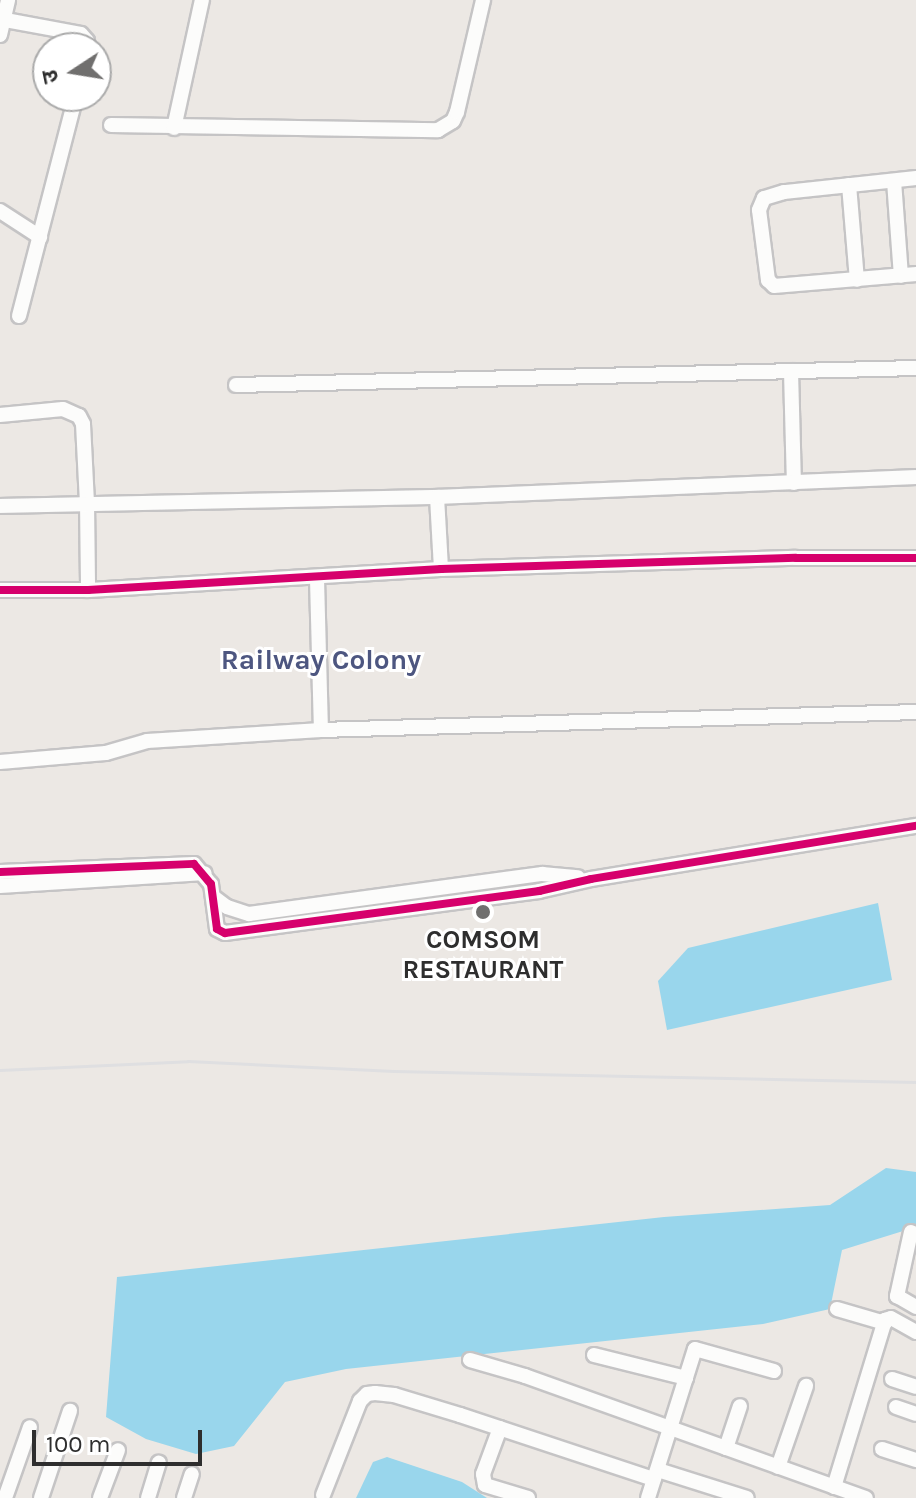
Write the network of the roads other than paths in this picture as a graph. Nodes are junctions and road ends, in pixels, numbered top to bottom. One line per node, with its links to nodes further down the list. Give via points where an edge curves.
1 (8, 0): 4 (street)
2 (202, 0): 8 (street)
3 (480, 1): 8 (street, via 457,112 438,130)
4 (1, 25): 5 (street)
5 (63, 32)
6 (72, 112): 13 (street)
7 (111, 125): 8 (street)
8 (174, 128)
9 (916, 178): 10 (street)
10 (894, 181): 11 (street); 14 (street)
11 (849, 185): 15 (street); 15 (street, via 769,196 759,210 770,285)
12 (0, 211): 13 (street)
13 (40, 237): 16 (street)
14 (908, 275): 15 (street)
15 (857, 280)
16 (19, 316)
17 (916, 368): 18 (street)
18 (791, 371): 19 (street); 22 (street)
19 (236, 385)
20 (0, 415): 24 (street, via 63,409 79,416)
21 (916, 477): 22 (street)
22 (794, 483): 23 (street)
23 (437, 497): 24 (street); 27 (street)
24 (87, 502): 25 (street); 30 (street)
25 (0, 506)
26 (916, 558): 27 (street)
27 (441, 569): 28 (street)
28 (317, 579): 30 (street); 32 (street)
29 (0, 590): 30 (street)
30 (88, 590)
31 (916, 712): 32 (street)
32 (321, 730): 33 (street, via 147,741 106,753)
33 (0, 762)
34 (916, 826): 37 (street)
35 (0, 872): 36 (street, via 194,864)
36 (205, 873): 38 (street); 39 (street)
37 (591, 879): 40 (street, via 542,874); 41 (street)
38 (0, 886)
39 (215, 898): 40 (street, via 249,914); 41 (street, via 217,929 225,933)
40 (359, 900): 41 (street)
41 (362, 916)
42 (911, 1232): 43 (street, via 897,1296)
43 (916, 1307)
44 (837, 1309): 45 (street)
45 (885, 1323): 46 (street, via 891,1318); 69 (street)
46 (916, 1332)
47 (594, 1355): 50 (street)
48 (470, 1360): 60 (street)
49 (774, 1371): 50 (street, via 697,1349)
50 (686, 1378): 60 (street)
51 (892, 1379): 53 (street)
52 (806, 1386): 66 (street)
53 (916, 1387)
54 (740, 1406): 61 (street)
55 (896, 1407): 57 (street)
56 (70, 1411): 72 (street)
57 (916, 1414)
58 (30, 1427): 71 (street)
59 (500, 1428): 68 (street); 70 (street, via 394,1395 367,1394); 76 (street, via 483,1474 485,1485)
60 (672, 1429): 61 (street); 68 (street)
61 (726, 1448): 66 (street)
62 (882, 1449): 64 (street)
63 (118, 1450): 73 (street)
64 (916, 1460)
65 (159, 1463): 74 (street)
66 (778, 1467): 69 (street)
67 (192, 1474): 75 (street)
68 (656, 1474): 77 (street); 78 (street)
69 (834, 1487): 79 (street)
70 (323, 1495)
71 (5, 1498)
72 (41, 1498)
73 (100, 1498)
74 (148, 1498)
75 (184, 1498)
76 (528, 1498)
77 (649, 1498)
78 (747, 1498)
79 (866, 1498)

